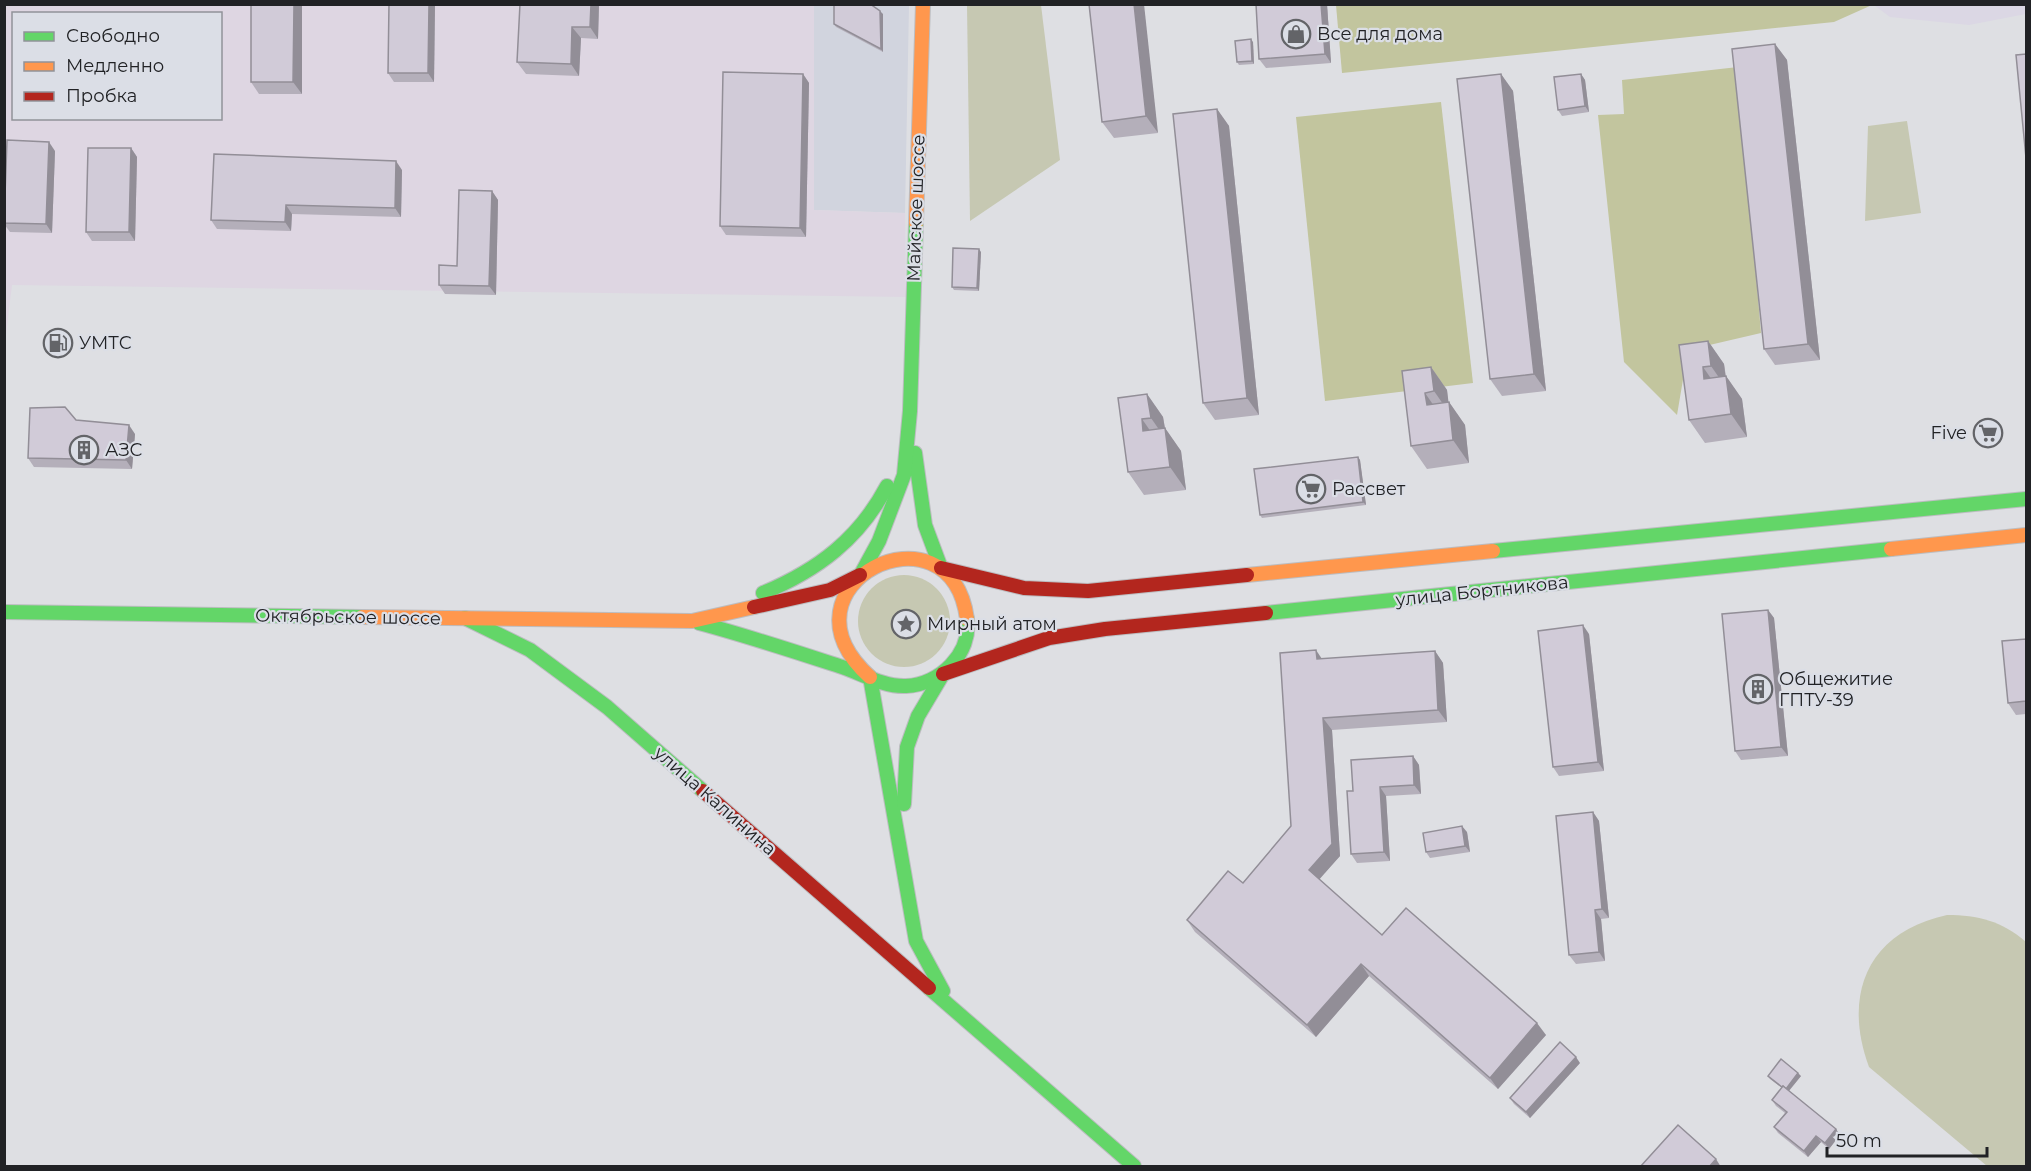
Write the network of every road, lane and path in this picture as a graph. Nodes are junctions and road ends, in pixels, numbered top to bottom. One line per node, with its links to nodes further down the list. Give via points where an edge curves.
1 (923, 4): 2 (main road, Майское шоссе)
2 (910, 411): 5 (main road, Майское шоссе, via 925,525); 6 (main road, Майское шоссе, via 904,475 879,541); 9 (main road, Майское шоссе, via 904,447 879,503 842,548 785,584)
3 (2026, 499): 5 (main road, via 1088,591 1024,588)
4 (2026, 535): 10 (main road, улица Бортникова, via 1105,629 1049,638)
5 (940, 568): 6 (main road, via 910,558 884,561); 10 (main road, via 959,587 968,609 968,632 960,655)
6 (860, 575): 9 (main road, Октябрьское шоссе, via 830,590); 11 (main road, via 845,597 840,621 844,646)
7 (4, 612): 8 (main road, Октябрьское шоссе)
8 (465, 618): 9 (main road, Октябрьское шоссе); 13 (main road, улица Калинина, via 530,650 607,707)
9 (692, 621): 11 (main road, Октябрьское шоссе)
10 (944, 674): 11 (main road, via 921,684 900,686); 12 (main road, улица Калинина, via 918,716 908,747)
11 (870, 677): 12 (main road, улица Калинина)
12 (902, 857): 13 (main road, улица Калинина, via 916,941)
13 (951, 1005): 14 (main road, улица Калинина)
14 (1134, 1167)

